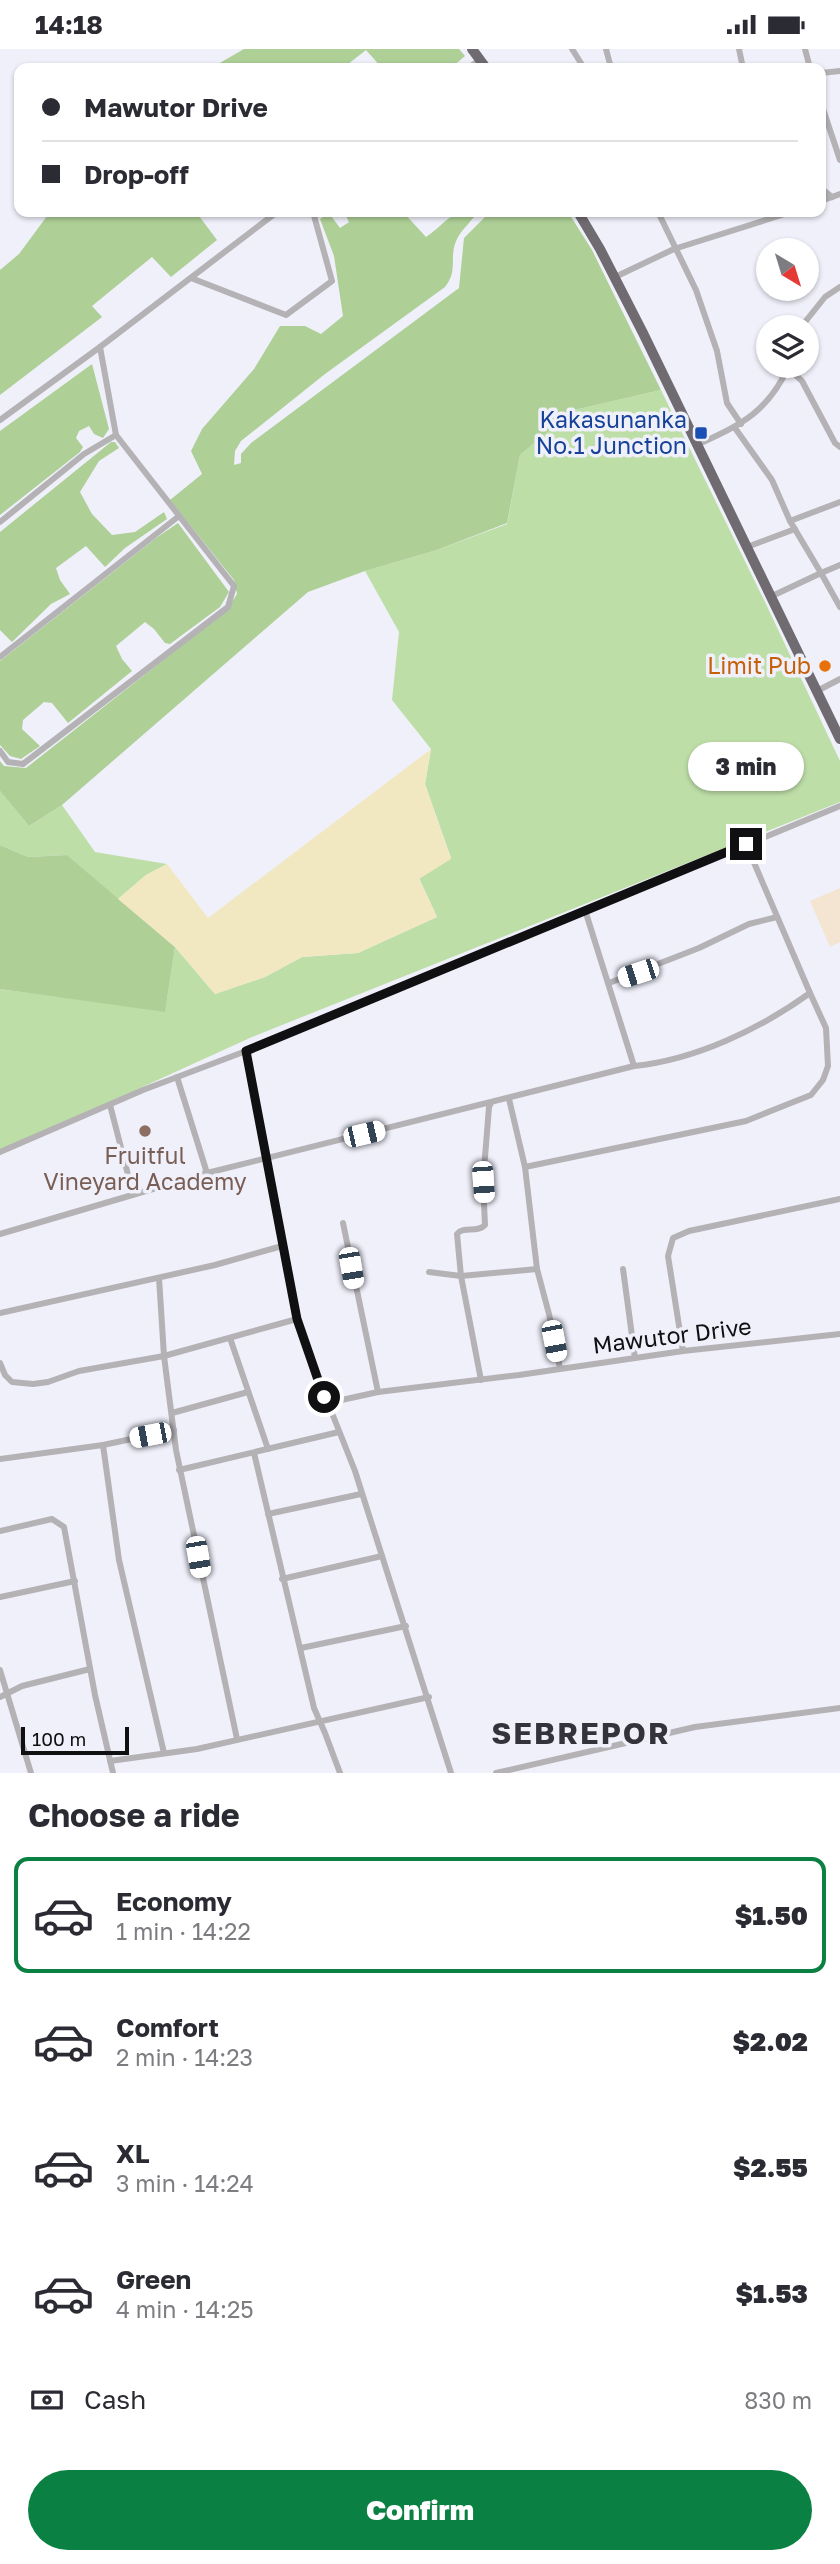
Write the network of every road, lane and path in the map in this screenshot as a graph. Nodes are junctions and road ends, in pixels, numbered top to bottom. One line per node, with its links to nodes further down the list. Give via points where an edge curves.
1 (826, 117): 2 (street)
2 (840, 157)
3 (826, 192): 5 (street)
4 (840, 194): 5 (street)
5 (832, 197): 6 (street)
6 (826, 199)
7 (270, 217): 14 (street)
8 (314, 217): 14 (street, via 332,281 286,315)
9 (582, 217): 13 (highway)
10 (660, 217): 12 (street)
11 (768, 217): 12 (street)
12 (674, 249): 13 (street); 21 (street, via 696,290 717,351 727,403)
13 (614, 277): 23 (highway)
14 (191, 278): 17 (street)
15 (840, 287): 16 (street)
16 (810, 315)
17 (100, 347): 20 (street); 22 (street)
18 (783, 378): 21 (street, via 770,400)
19 (799, 378): 24 (street)
20 (0, 420)
21 (738, 426): 23 (street); 27 (street, via 772,480)
22 (116, 435): 26 (street); 28 (street, via 84,454)
23 (697, 446): 30 (highway)
24 (840, 447)
25 (840, 502): 27 (street)
26 (179, 516): 35 (street); 39 (street, via 234,586 228,607 23,764 8,762)
27 (790, 521): 29 (street)
28 (0, 522)
29 (795, 529): 30 (street); 32 (street)
30 (747, 547): 33 (highway)
31 (840, 565): 32 (street)
32 (821, 573): 33 (street); 34 (street)
33 (771, 597): 37 (highway)
34 (840, 607)
35 (0, 657)
36 (840, 679): 37 (street)
37 (817, 691): 38 (highway)
38 (840, 740)
39 (0, 751)
40 (840, 806): 41 (street)
41 (746, 844): 42 (street); 43 (street)
42 (585, 911): 44 (street); 46 (street)
43 (777, 918): 44 (street, via 749,924); 45 (street)
44 (609, 983): 47 (street)
45 (810, 993): 47 (street, via 729,1039); 54 (street, via 826,1028 828,1066 811,1095 746,1121)
46 (246, 1051): 48 (street); 53 (street)
47 (634, 1066): 49 (street)
48 (177, 1077): 51 (street); 55 (street)
49 (509, 1098): 50 (street); 54 (street)
50 (491, 1103): 53 (street); 64 (street, via 483,1182 485,1225 458,1231)
51 (110, 1105): 52 (street); 56 (street)
52 (0, 1153)
53 (266, 1158): 55 (street); 60 (street)
54 (525, 1167): 61 (street)
55 (206, 1173): 56 (street)
56 (133, 1194): 59 (street)
57 (840, 1199): 70 (street, via 673,1238 668,1256)
58 (343, 1223): 77 (street)
59 (0, 1234)
60 (282, 1246): 65 (street); 67 (street)
61 (537, 1269): 64 (street); 74 (street)
62 (623, 1269): 72 (street)
63 (429, 1272): 64 (street)
64 (461, 1276): 75 (street)
65 (159, 1278): 66 (street); 71 (street)
66 (0, 1313)
67 (297, 1319): 69 (street); 78 (street)
68 (840, 1334): 70 (street, Mawutor Drive)
69 (230, 1338): 71 (street); 76 (street)
70 (683, 1352): 72 (street, Mawutor Drive)
71 (164, 1356): 73 (street, via 33,1384 12,1382); 79 (street)
72 (635, 1358): 74 (street, Mawutor Drive)
73 (0, 1363)
74 (560, 1368): 75 (street, Mawutor Drive)
75 (481, 1380): 77 (street, Mawutor Drive)
76 (248, 1392): 79 (street); 83 (street)
77 (378, 1392): 78 (street, Mawutor Drive)
78 (328, 1403): 81 (street)
79 (172, 1413): 80 (street)
80 (174, 1430): 82 (street); 86 (street)
81 (339, 1432): 83 (street); 87 (street)
82 (103, 1445): 85 (street); 103 (street, via 119,1560)
83 (268, 1449): 84 (street)
84 (254, 1453): 86 (street); 88 (street)
85 (0, 1459)
86 (180, 1470): 102 (street)
87 (361, 1494): 88 (street); 90 (street)
88 (268, 1514): 91 (street)
89 (0, 1531): 92 (street, via 59,1521)
90 (382, 1556): 91 (street); 94 (street)
91 (282, 1580): 95 (street)
92 (75, 1581): 93 (street); 96 (street)
93 (0, 1597)
94 (406, 1626): 95 (street); 99 (street)
95 (301, 1648): 101 (street)
96 (90, 1669): 98 (street); 104 (street)
97 (0, 1670): 98 (street)
98 (3, 1695): 106 (street)
99 (429, 1697): 101 (street); 109 (street)
100 (840, 1708): 105 (street, via 695,1727)
101 (320, 1721): 102 (street); 108 (street)
102 (237, 1739): 103 (street)
103 (164, 1753): 104 (street)
104 (110, 1761): 107 (street)
105 (523, 1770): 110 (street)
106 (31, 1773)
107 (113, 1773)
108 (340, 1773)
109 (451, 1773)
110 (496, 1773)

